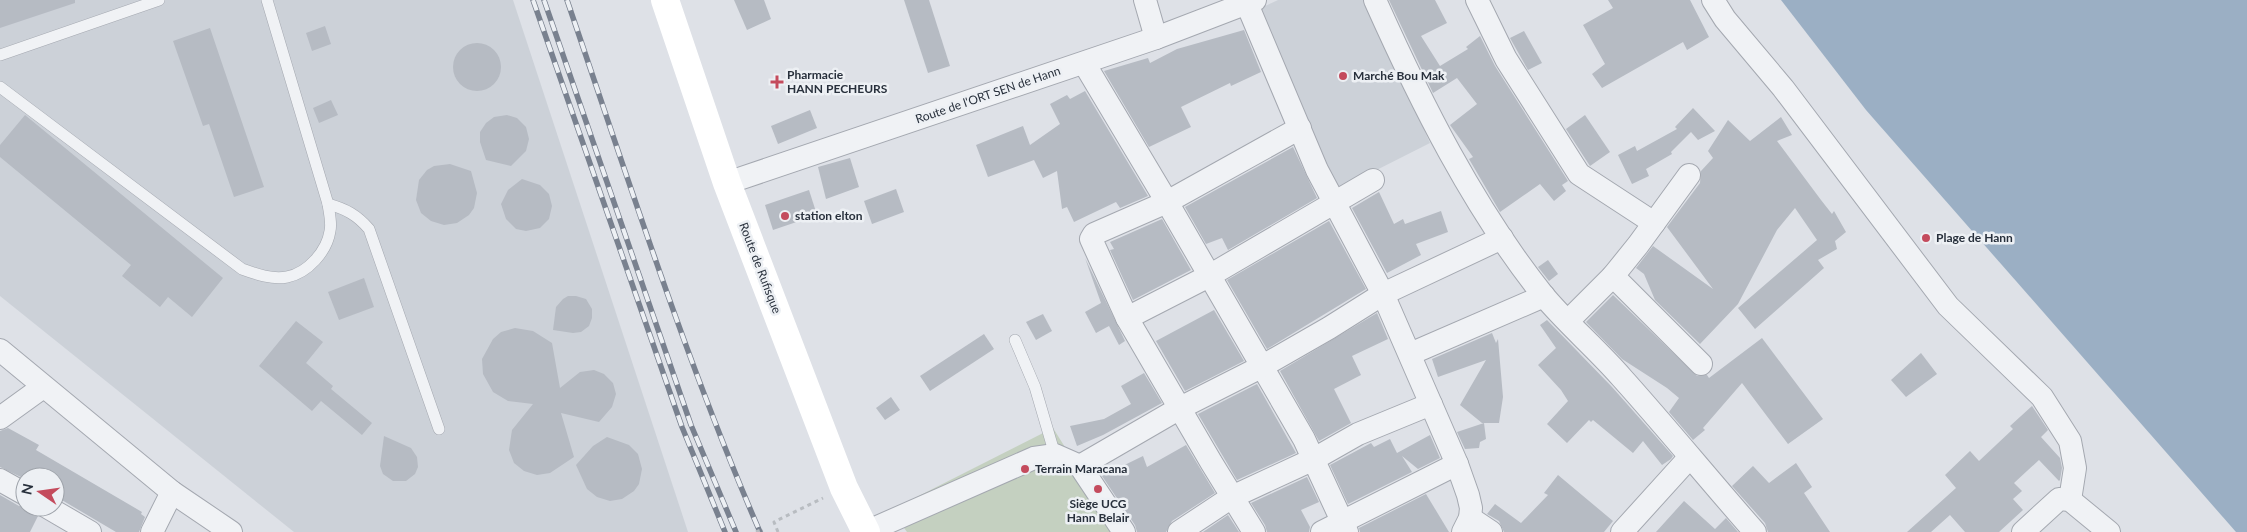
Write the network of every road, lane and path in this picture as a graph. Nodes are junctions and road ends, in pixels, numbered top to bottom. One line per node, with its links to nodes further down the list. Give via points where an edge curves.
1 (160, 0): 11 (lane)
2 (267, 0): 20 (lane)
3 (665, 0): 17 (main road, Route de Rufisque)
4 (1145, 0): 10 (street)
5 (1375, 0): 22 (street, via 1404,64 1462,174)
6 (1477, 0): 21 (street, via 1506,59 1579,174)
7 (1713, 0): 49 (street, via 1725,20 1783,88 1948,306 2042,397 2070,440 2075,468)
8 (1251, 2): 9 (street, Route de l'ORT SEN de Hann); 14 (street)
9 (1221, 6): 10 (street, Route de l'ORT SEN de Hann)
10 (1156, 38): 12 (street, Route de l'ORT SEN de Hann)
11 (0, 55)
12 (1084, 63): 17 (street, Route de l'ORT SEN de Hann); 18 (street)
13 (0, 87): 20 (lane, via 242,269 266,277 288,277 306,267 321,255 330,231)
14 (1300, 128): 18 (street); 19 (street, via 1317,170)
15 (1689, 175): 21 (street)
16 (1373, 180): 19 (street)
17 (727, 183): 46 (main road, Route de Rufisque)
18 (1167, 202): 23 (street); 27 (street, via 1094,234 1091,239)
19 (1335, 202): 23 (street); 25 (street)
20 (328, 204): 38 (lane, via 346,209 369,229)
21 (1654, 223): 24 (street)
22 (1502, 238): 25 (street); 26 (street)
23 (1209, 276): 27 (street); 33 (street)
24 (1613, 276): 28 (street); 32 (street)
25 (1383, 294): 31 (street); 33 (street)
26 (1544, 296): 28 (street); 31 (street)
27 (1127, 318): 36 (street)
28 (1568, 321): 40 (street, via 1622,378)
29 (1015, 340): 39 (lane, via 1035,387)
30 (0, 350): 34 (street)
31 (1410, 354): 35 (street)
32 (1701, 364)
33 (1261, 367): 36 (street); 41 (street)
34 (43, 387): 37 (street); 47 (street)
35 (1431, 404): 41 (street, via 1358,434); 42 (street)
36 (1180, 408): 43 (street); 48 (street)
37 (0, 418)
38 (439, 429)
39 (1055, 455): 43 (street); 59 (street, via 1034,458)
40 (1689, 458): 65 (street); 66 (street)
41 (1314, 459): 48 (street); 52 (street)
42 (1457, 464): 51 (street, via 1468,495); 52 (street)
43 (1080, 466): 60 (street)
44 (0, 480): 45 (street)
45 (15, 488)
46 (844, 488): 58 (path, via 774,522); 59 (main road, Route de Rufisque)
47 (172, 492): 54 (street); 55 (street)
48 (1232, 497): 61 (street); 62 (street)
49 (2070, 500): 67 (street, via 2058,500); 68 (street)
50 (64, 517): 53 (street)
51 (1467, 525): 64 (street)
52 (1345, 527): 63 (street)
53 (90, 532)
54 (152, 532)
55 (231, 532)
56 (756, 532): 57 (path, bridge)
57 (762, 532)
58 (778, 532)
59 (866, 532)
60 (1124, 532)
61 (1179, 532)
62 (1254, 532)
63 (1322, 532)
64 (1491, 532)
65 (1622, 532)
66 (1755, 532)
67 (2023, 532)
68 (2109, 532)

